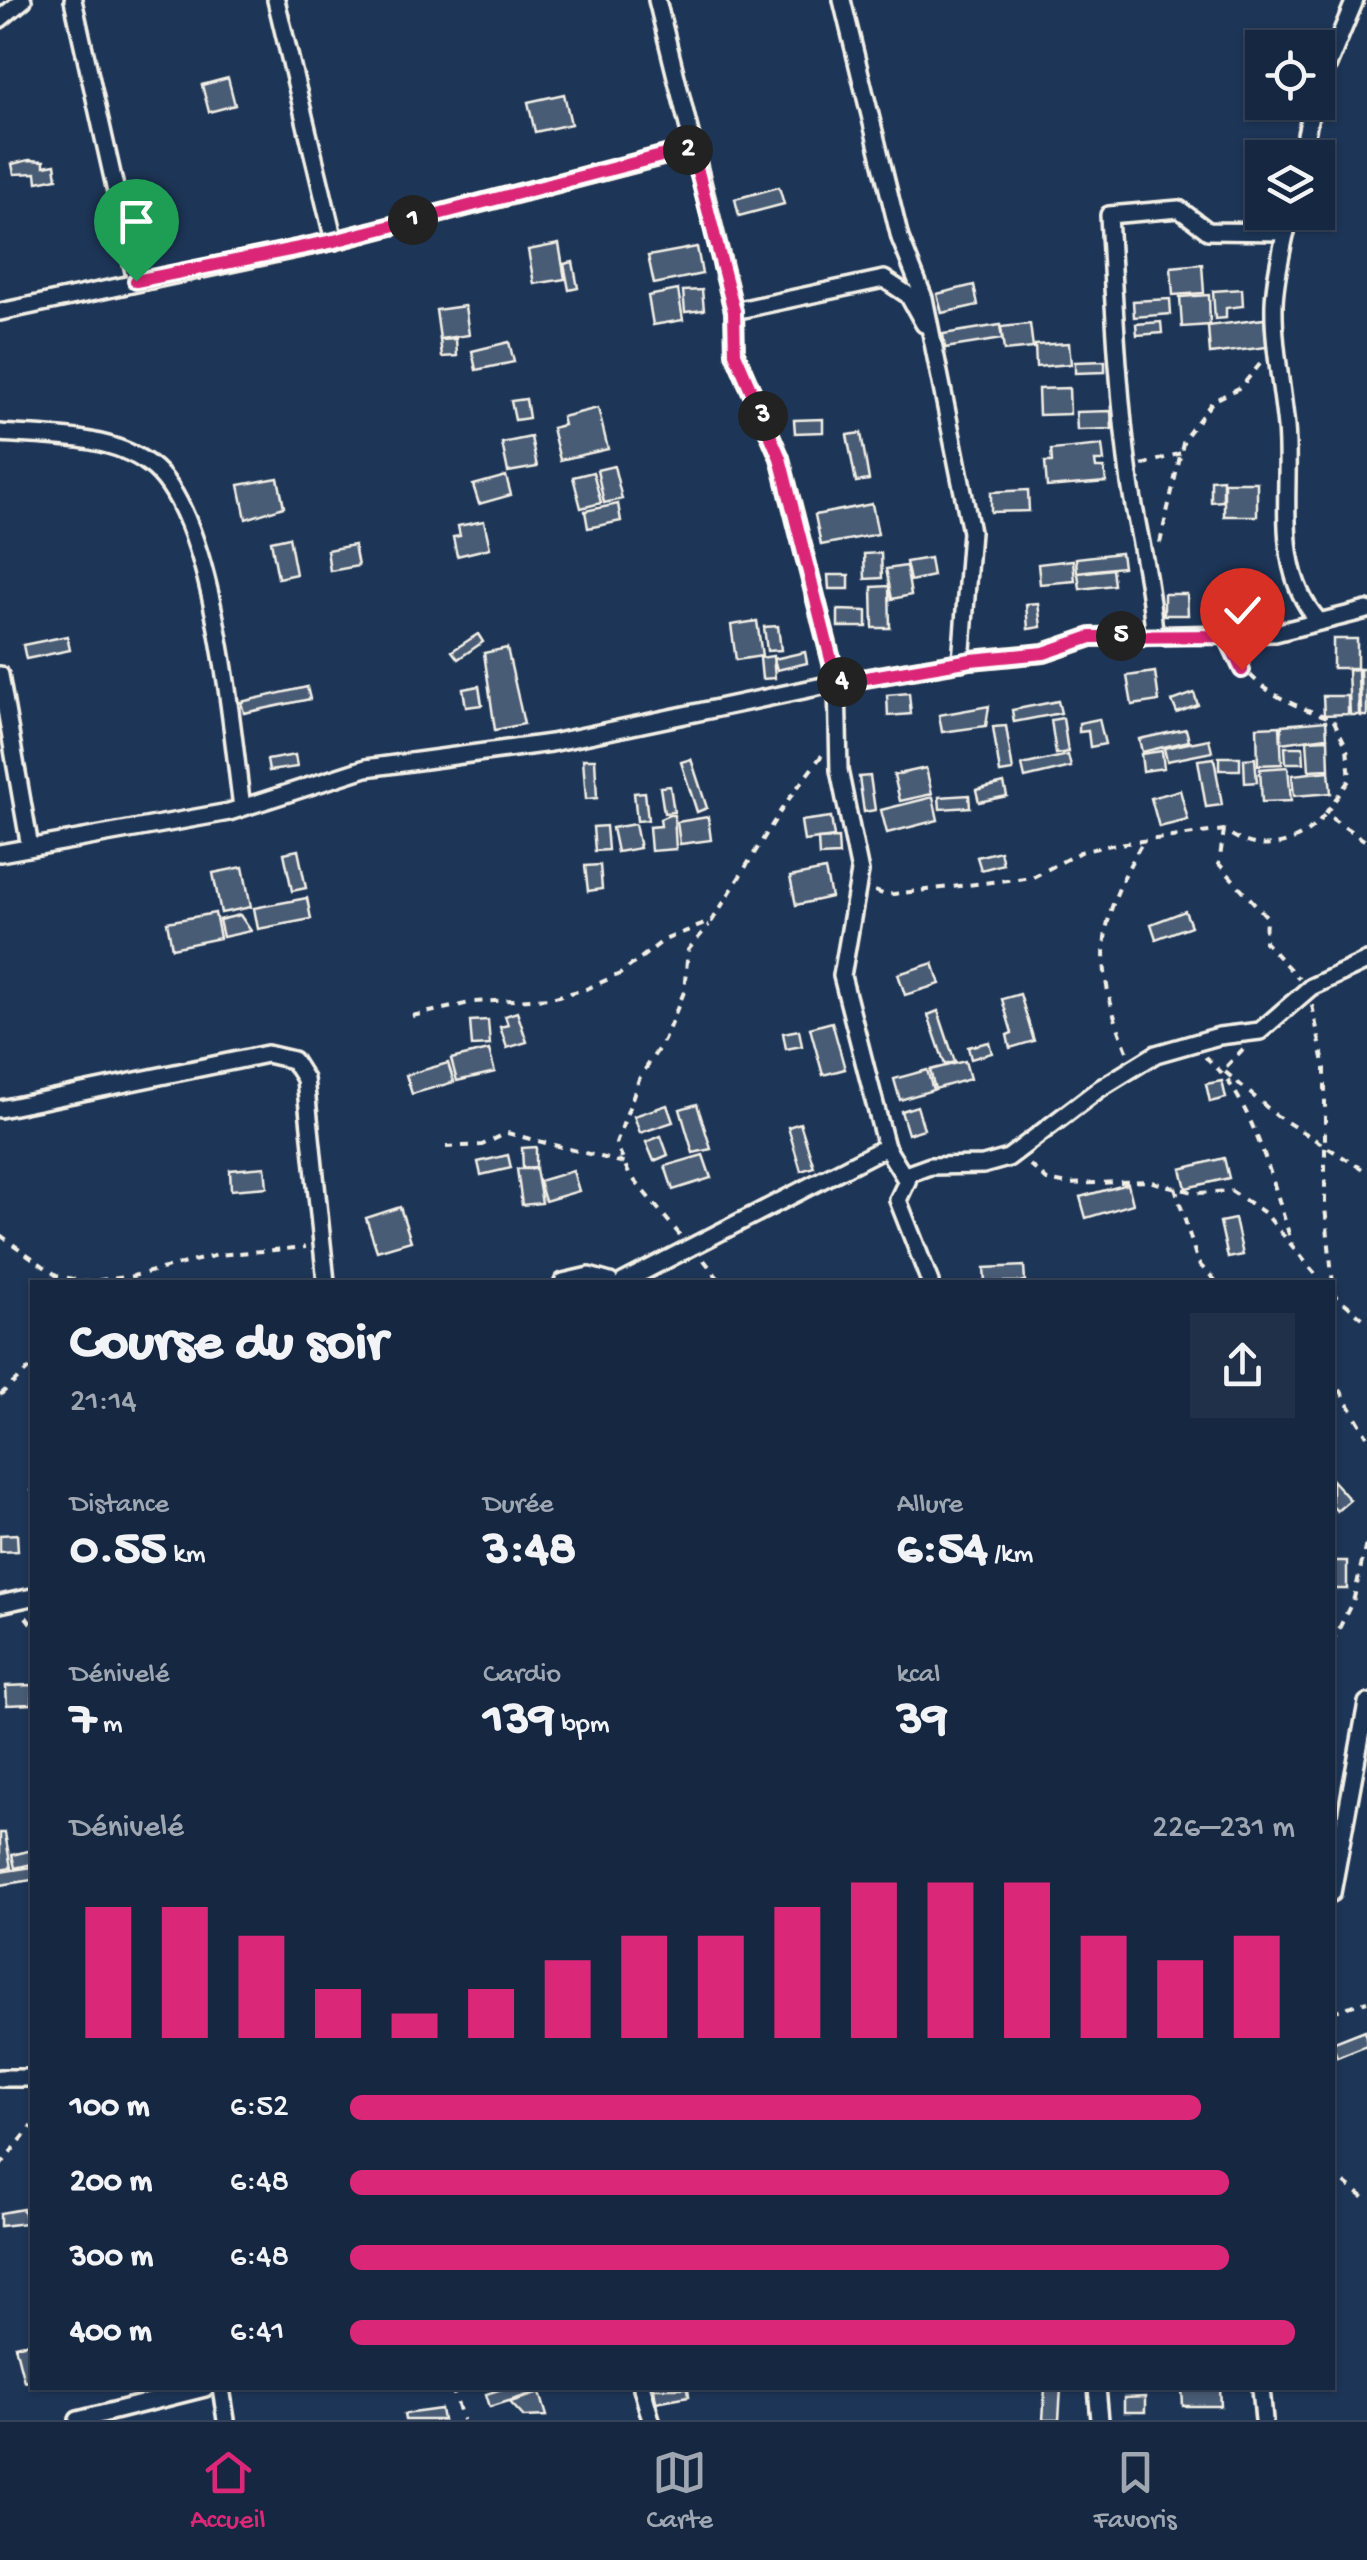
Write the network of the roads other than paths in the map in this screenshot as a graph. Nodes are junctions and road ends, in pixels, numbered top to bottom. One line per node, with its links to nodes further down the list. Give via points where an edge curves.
1 (23, 0): 7 (street)
2 (73, 0): 12 (street)
3 (276, 0): 11 (street)
4 (657, 0): 9 (street)
5 (842, 0): 15 (street, via 900,238)
6 (1354, 0): 8 (street)
7 (0, 19)
8 (1335, 47)
9 (692, 148): 11 (street); 13 (street)
10 (1286, 232): 18 (street, via 1274,301 1290,551 1303,603); 19 (street, via 1208,230 1179,209 1109,215 1129,472)
11 (334, 241): 12 (street)
12 (136, 281): 14 (street)
13 (734, 311): 15 (street, via 884,279 908,294); 22 (street, via 735,353 780,458)
14 (0, 312)
15 (935, 345): 20 (street, via 971,532)
16 (0, 434): 23 (street, via 119,448 150,464 174,489 194,536 218,638)
17 (1367, 610): 18 (street, via 1324,624)
18 (1318, 620): 19 (street, via 1276,633)
19 (1154, 634): 20 (street, via 1091,637 1044,653)
20 (961, 662): 22 (street)
21 (0, 675): 24 (street)
22 (837, 683): 23 (street, via 551,742 366,768); 28 (street, via 842,798 860,885 842,976)
23 (242, 808): 24 (street)
24 (30, 847): 25 (street)
25 (0, 854)
26 (1367, 961): 29 (street, via 1306,990 1260,1031 1156,1054 1013,1154 983,1166 930,1166 904,1175)
27 (0, 1109): 30 (street, via 267,1054 292,1060 304,1079)
28 (886, 1147): 29 (street); 33 (street)
29 (908, 1181): 34 (street, via 898,1200)
30 (326, 1280)
31 (572, 1280): 32 (street)
32 (603, 1280)
33 (627, 1280)
34 (929, 1280)
35 (30, 1598): 36 (street)
36 (0, 1604)
37 (1367, 1704): 38 (street)
38 (1335, 1877)
39 (0, 2078): 40 (street)
40 (30, 2078)
41 (197, 2390): 46 (street)
42 (221, 2390): 47 (street)
43 (642, 2390): 48 (street)
44 (1097, 2390): 49 (street)
45 (1261, 2390): 50 (street)
46 (78, 2420)
47 (226, 2420)
48 (650, 2420)
49 (1100, 2420)
50 (1264, 2420)

